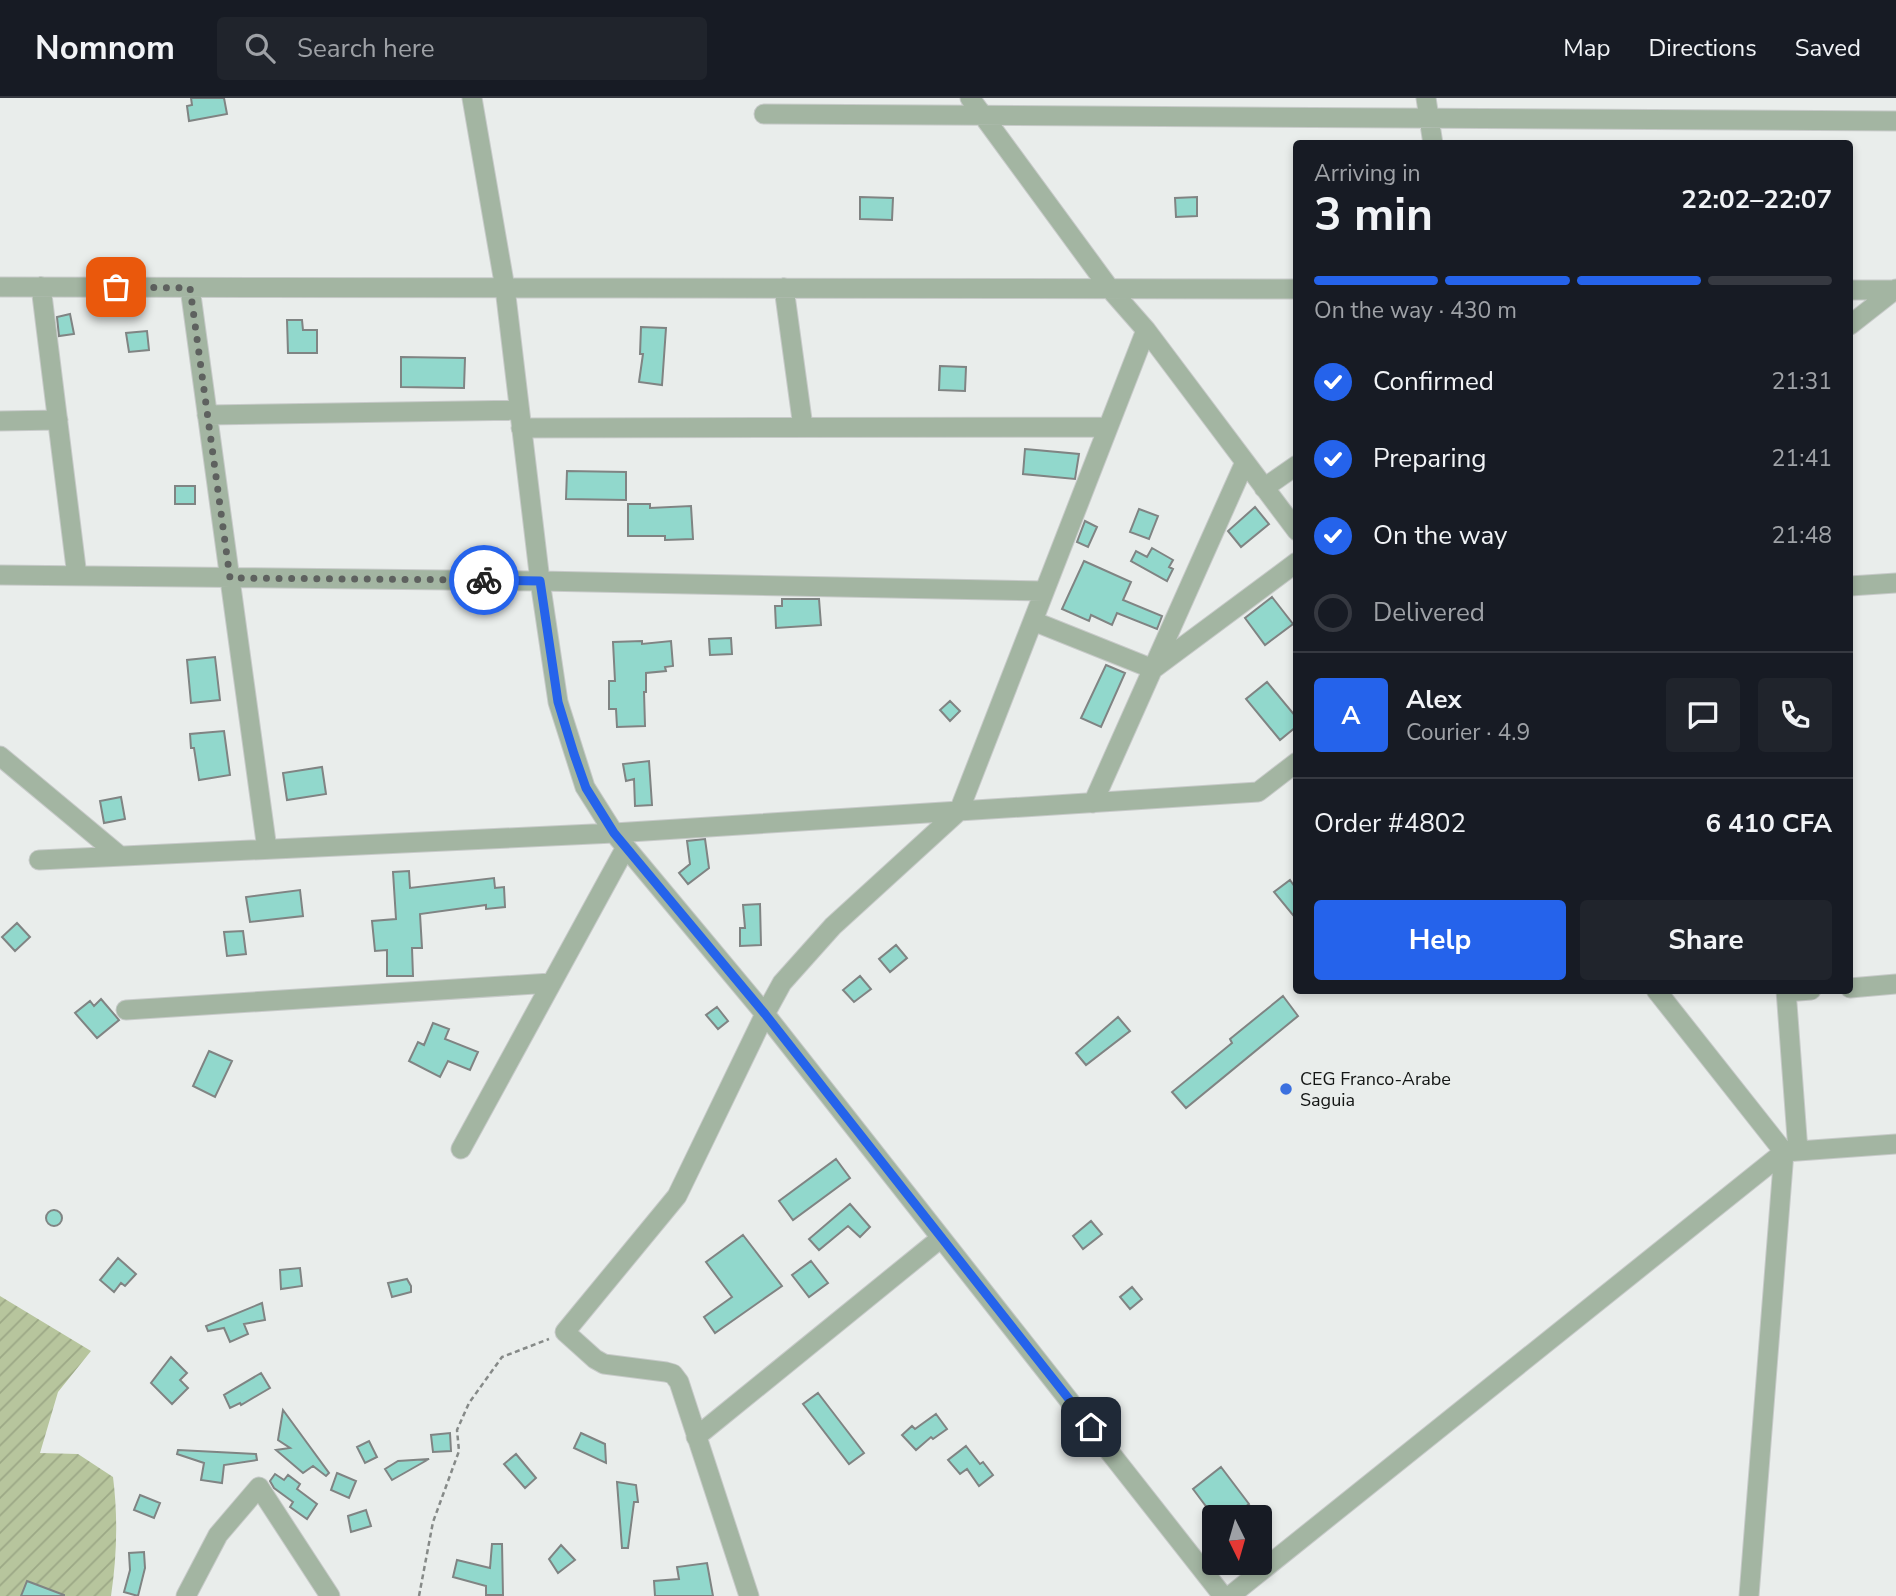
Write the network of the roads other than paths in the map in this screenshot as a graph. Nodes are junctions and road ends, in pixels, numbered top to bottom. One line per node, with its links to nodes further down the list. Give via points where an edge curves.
1 (472, 98): 12 (street)
2 (971, 98): 5 (street)
3 (1426, 98): 6 (street)
4 (764, 114): 5 (street)
5 (983, 115): 6 (street); 14 (street)
6 (1429, 118): 7 (street); 8 (street)
7 (1896, 121)
8 (1432, 140)
9 (0, 287): 10 (street)
10 (41, 287): 11 (street); 22 (street)
11 (190, 288): 12 (street); 20 (street)
12 (505, 288): 13 (street); 21 (street)
13 (784, 288): 14 (street); 25 (street)
14 (1110, 289): 17 (street); 19 (street)
15 (1895, 289): 16 (street); 18 (street)
16 (1853, 290)
17 (1293, 293)
18 (1853, 323)
19 (1146, 330): 24 (street); 26 (street)
20 (207, 415): 21 (street); 33 (street)
21 (520, 419): 25 (street); 34 (street)
22 (58, 420): 23 (street); 32 (street)
23 (0, 421)
24 (1108, 427): 25 (street); 37 (street)
25 (803, 428)
26 (1245, 462): 28 (street); 39 (street)
27 (1293, 467): 28 (street)
28 (1264, 488): 29 (street)
29 (1293, 526)
30 (1293, 565): 39 (street)
31 (0, 575): 32 (street)
32 (77, 576): 33 (street)
33 (230, 578): 34 (street); 45 (street)
34 (540, 581): 37 (street); 44 (street, via 558,702 574,754 586,788)
35 (1896, 583): 36 (street)
36 (1853, 586)
37 (1044, 591): 38 (street)
38 (1033, 621): 39 (street); 43 (street)
39 (1153, 669): 42 (street)
40 (0, 756): 46 (street)
41 (1293, 765): 42 (street, via 1258,792)
42 (1093, 803): 43 (street)
43 (959, 811): 44 (street); 54 (street, via 833,926 782,983)
44 (620, 840): 45 (street); 48 (street); 54 (street)
45 (267, 849): 46 (street)
46 (120, 856): 47 (street)
47 (39, 860)
48 (551, 983): 53 (street); 56 (street)
49 (1896, 984): 50 (street)
50 (1853, 988)
51 (1659, 994): 57 (street)
52 (1786, 994): 57 (street)
53 (126, 1010)
54 (765, 1014): 58 (street); 59 (street, via 677,1196 565,1332 604,1364 673,1374)
55 (1896, 1143): 57 (street)
56 (461, 1149)
57 (1791, 1151): 64 (street); 65 (street)
58 (942, 1238): 59 (street); 63 (street)
59 (696, 1437): 62 (street)
60 (186, 1596): 61 (street, via 218,1535 259,1488)
61 (330, 1596)
62 (749, 1596)
63 (1223, 1596)
64 (1230, 1596)
65 (1749, 1596)

